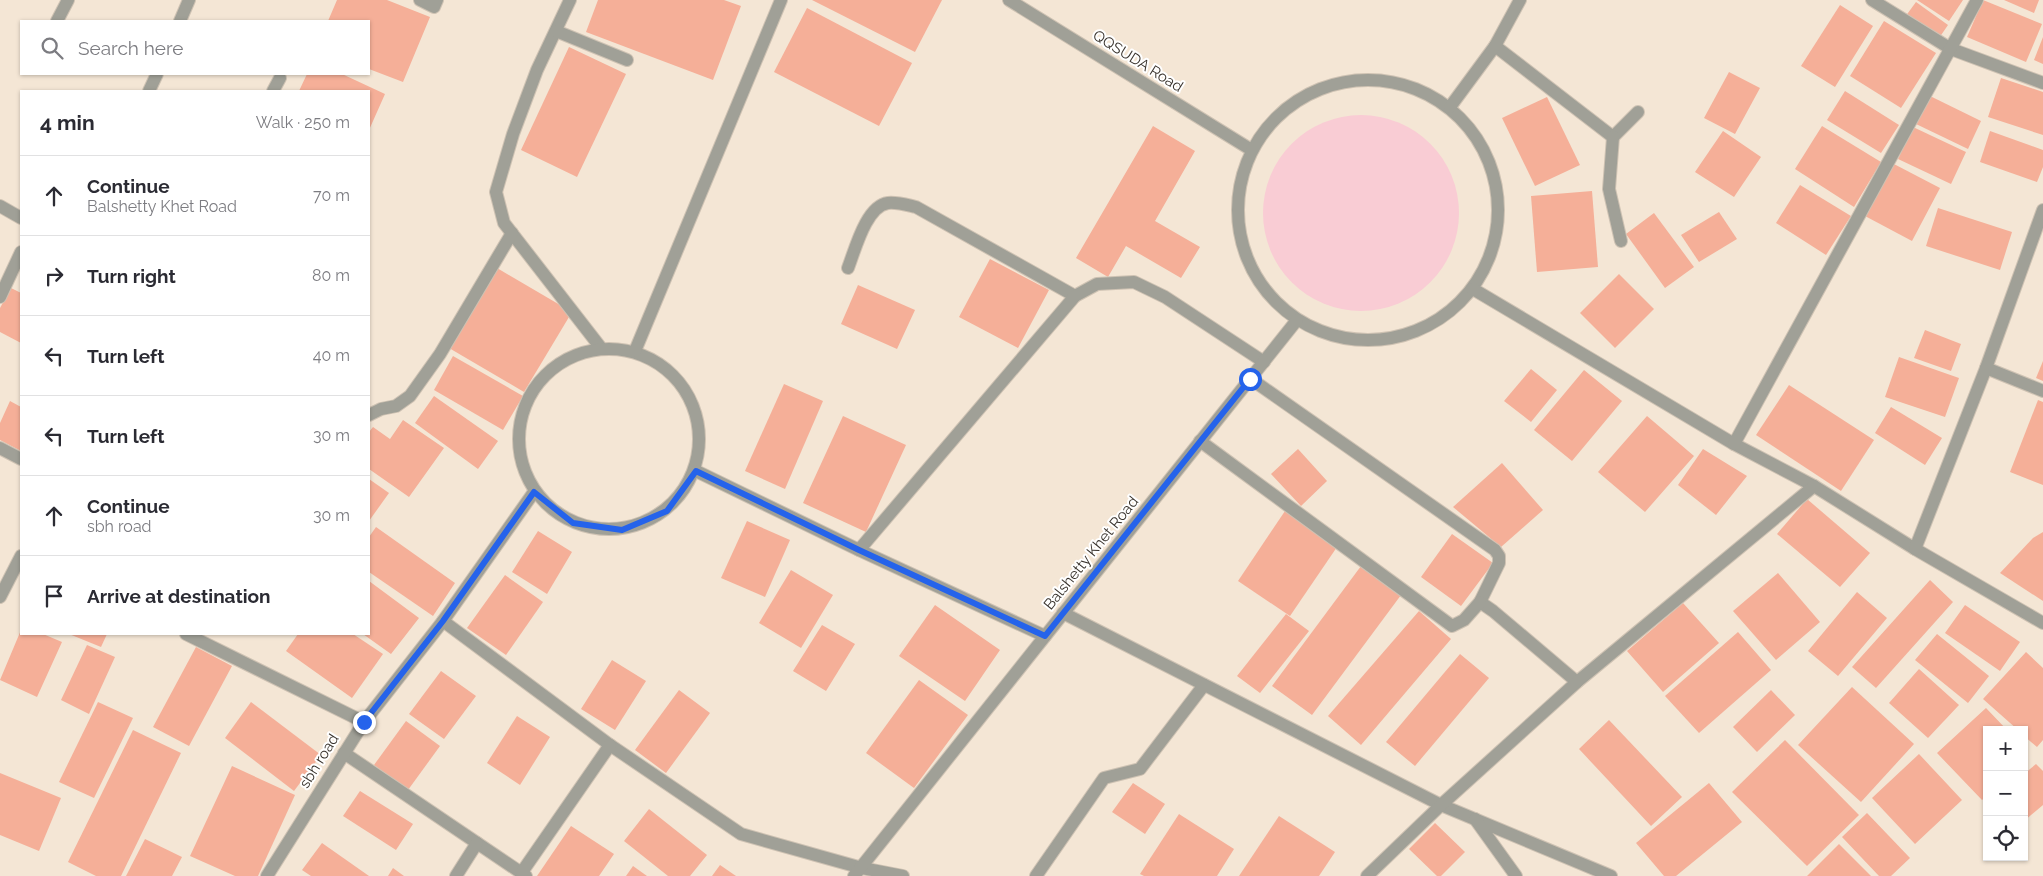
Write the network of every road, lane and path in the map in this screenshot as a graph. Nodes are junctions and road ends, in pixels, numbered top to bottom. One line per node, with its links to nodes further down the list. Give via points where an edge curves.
1 (68, 0): 11 (street)
2 (189, 0): 12 (street)
3 (420, 0): 4 (street, via 434,6)
4 (437, 0)
5 (570, 0): 13 (street)
6 (782, 0): 38 (street)
7 (1009, 0): 25 (street, QQSUDA Road)
8 (1520, 0): 14 (street)
9 (1872, 0): 15 (street)
10 (1977, 0): 15 (street)
11 (58, 20)
12 (180, 20)
13 (556, 31): 16 (street); 29 (street, via 516,125 496,192 504,223)
14 (1495, 46): 22 (street); 24 (street)
15 (1950, 49): 19 (street); 45 (street)
16 (627, 60)
17 (157, 75): 20 (street)
18 (280, 78): 21 (street)
19 (2043, 82)
20 (149, 90)
21 (274, 90)
22 (1450, 107): 25 (street, via 1412,86 1366,79 1320,87 1281,110); 33 (street, via 1478,138 1496,180 1499,219 1489,260)
23 (1638, 112): 24 (street)
24 (1613, 137): 30 (street, via 1609,189)
25 (1250, 149): 36 (street, via 1237,190 1241,244 1262,291)
26 (0, 206): 28 (street)
27 (2043, 210): 40 (street)
28 (20, 217)
29 (512, 233): 37 (street); 43 (street, via 440,354 410,396 396,406)
30 (1621, 242)
31 (20, 254): 35 (street)
32 (848, 268): 34 (street, via 863,227 874,210 887,203 902,204 916,207)
33 (1472, 289): 36 (street, via 1443,318 1413,332 1370,341 1333,336); 45 (street)
34 (1075, 296): 39 (street, via 1097,284 1134,282 1165,297); 52 (street)
35 (0, 297)
36 (1297, 320): 39 (street, Balshetty Khet Road)
37 (601, 348): 38 (street); 50 (street, via 561,361 531,391 517,442)
38 (635, 351): 48 (street, via 677,378 700,422)
39 (1264, 362): 41 (street, Balshetty Khet Road)
40 (1986, 368): 42 (street); 51 (street)
41 (1250, 379): 44 (street, Balshetty Khet Road); 55 (street, via 1488,543 1499,556 1499,563)
42 (2043, 391)
43 (370, 414)
44 (1200, 442): 55 (street, via 1452,626 1464,620); 56 (street, Balshetty Khet Road)
45 (1734, 444): 49 (street)
46 (0, 448): 47 (street)
47 (20, 458)
48 (696, 471): 50 (street, via 667,511 622,530 573,523); 52 (street)
49 (1814, 486): 51 (street); 61 (street)
50 (534, 492): 57 (street, sbh road)
51 (1915, 549): 58 (street)
52 (859, 550): 59 (street)
53 (20, 558): 54 (street)
54 (0, 597)
55 (1480, 602): 61 (street)
56 (1063, 613): 59 (street, Balshetty Khet Road); 62 (street)
57 (443, 621): 63 (street, sbh road); 64 (street)
58 (2043, 623)
59 (1045, 636): 69 (street, Balshetty Khet Road)
60 (200, 637): 63 (street)
61 (1577, 682): 66 (street)
62 (1204, 685): 66 (street); 74 (street, via 1140,769 1104,778)
63 (364, 722): 65 (street, sbh road)
64 (610, 745): 69 (street, via 741,834); 70 (street)
65 (344, 752): 68 (street); 71 (street, sbh road)
66 (1441, 805): 67 (street); 75 (street)
67 (1475, 819): 76 (street); 77 (street)
68 (477, 843): 70 (street); 72 (street)
69 (858, 872): 73 (street)
70 (524, 874)
71 (266, 876)
72 (456, 876)
73 (903, 876)
74 (1036, 876)
75 (1367, 876)
76 (1516, 876)
77 (1611, 876)

